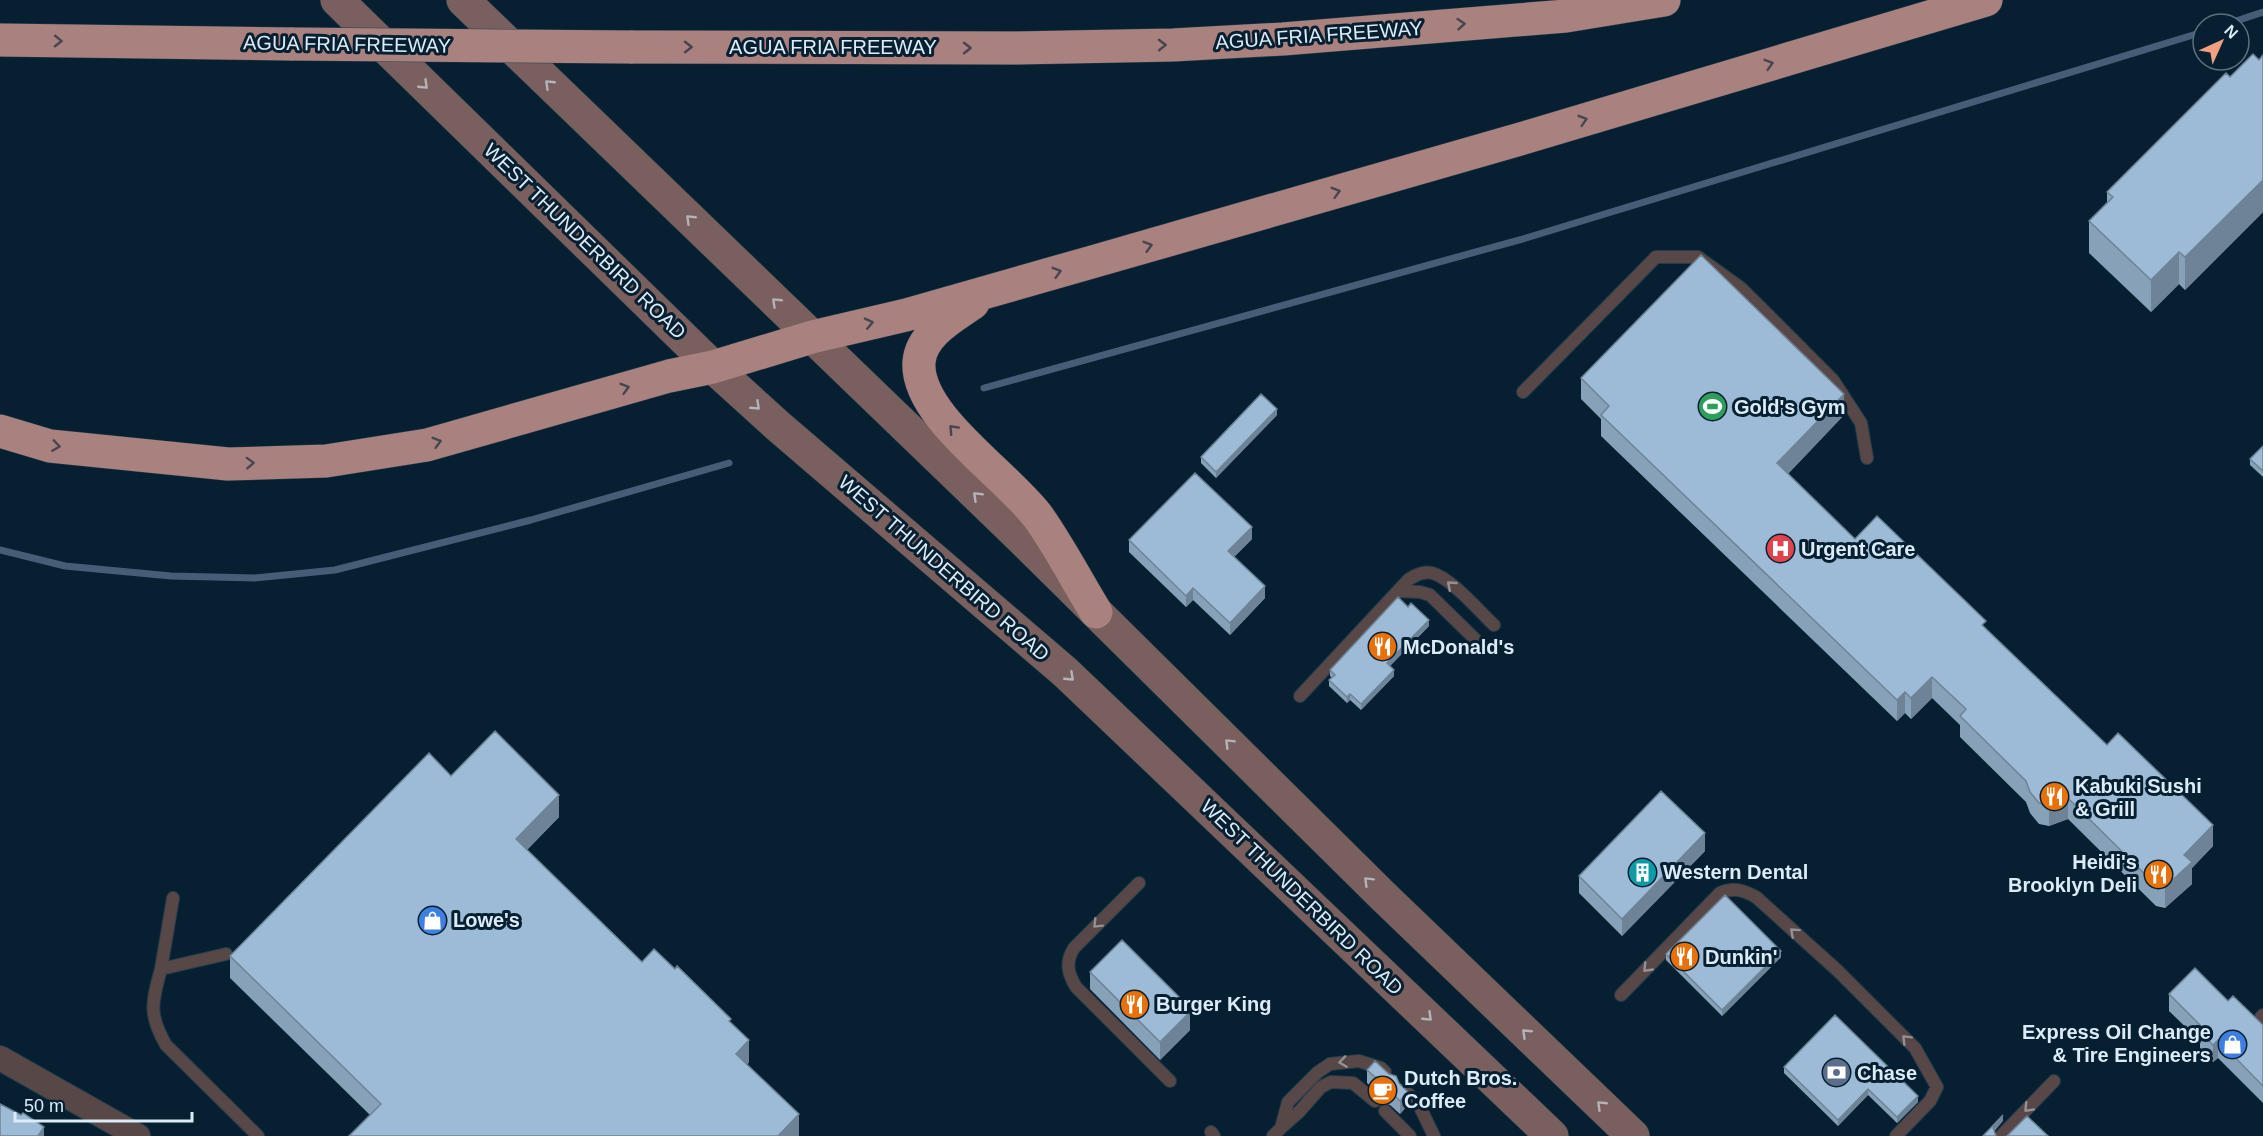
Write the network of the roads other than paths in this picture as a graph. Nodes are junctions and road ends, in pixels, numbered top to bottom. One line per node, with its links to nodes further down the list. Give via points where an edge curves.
1 (337, 0): 8 (main road, WEST THUNDERBIRD ROAD, one-way to 8)
2 (463, 0): 7 (main road, one-way to 2)
3 (1664, 0): 5 (highway, AGUA FRIA FREEWAY, one-way to 3, bridge, via 630,47 1173,45 1566,16)
4 (1986, 0): 6 (highway, one-way to 4)
5 (0, 40)
6 (988, 292): 7 (highway, one-way to 6); 13 (highway, one-way to 6, via 1038,517 938,412 921,385 919,362 923,347 945,323)
7 (812, 337): 8 (highway); 13 (main road, one-way to 7)
8 (713, 367): 10 (highway, one-way to 8, via 50,446 228,464 326,461 428,444); 34 (main road, WEST THUNDERBIRD ROAD, one-way to 34, via 1065,672)
9 (1523, 392): 11 (lane, via 1656,257 1698,257 1741,288 1833,380 1861,423)
10 (0, 431)
11 (1867, 458)
12 (1398, 591): 14 (lane, one-way to 12, via 1438,575 1420,573); 15 (lane, via 1430,595); 16 (lane)
13 (1096, 612): 35 (main road, one-way to 13)
14 (1494, 625)
15 (1478, 642)
16 (1300, 696)
17 (1139, 883): 23 (lane, one-way to 23, via 1074,948 1068,966 1076,987)
18 (173, 898): 20 (lane)
19 (226, 954): 20 (lane)
20 (161, 969): 31 (lane, via 152,1002 156,1027 166,1044)
21 (1621, 995): 36 (lane, one-way to 21, via 1930,1101 1937,1088 1915,1048 1838,971 1745,891 1731,889 1720,893)
22 (0, 1058): 30 (street)
23 (1170, 1081)
24 (1395, 1081): 29 (lane, one-way to 29, via 1369,1063 1330,1064 1288,1102)
25 (2054, 1081): 37 (lane, one-way to 37)
26 (1405, 1091): 33 (lane, via 1418,1103)
27 (1375, 1101): 29 (lane, via 1353,1083 1331,1082 1321,1087)
28 (1385, 1111): 32 (lane)
29 (1275, 1134)
30 (138, 1136)
31 (258, 1136)
32 (1410, 1136)
33 (1434, 1136)
34 (1552, 1136)
35 (1633, 1136)
36 (1896, 1136)
37 (2001, 1136)

